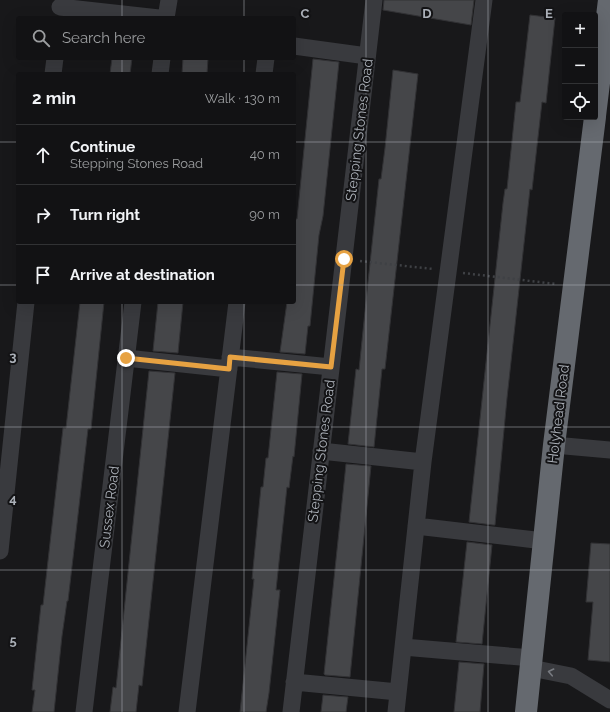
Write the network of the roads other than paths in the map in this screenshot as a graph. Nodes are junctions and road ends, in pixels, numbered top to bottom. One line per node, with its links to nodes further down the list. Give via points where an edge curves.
1 (169, 0): 7 (street)
2 (374, 0): 9 (street, Stepping Stones Road)
3 (484, 0): 27 (street)
4 (605, 1): 16 (highway, Holyhead Road)
5 (60, 8): 6 (street)
6 (139, 16)
7 (166, 16)
8 (296, 46): 9 (street)
9 (368, 56): 23 (street, Stepping Stones Road)
10 (55, 60): 13 (street)
11 (162, 60): 14 (street)
12 (266, 60): 15 (street)
13 (53, 72)
14 (160, 72)
15 (264, 72)
16 (598, 84)
17 (595, 120): 24 (highway, Holyhead Road)
18 (26, 304): 30 (street)
19 (133, 304): 21 (street, Sussex Road)
20 (237, 304): 22 (street)
21 (126, 358): 22 (street); 36 (street, Sussex Road)
22 (230, 363): 23 (street); 37 (street)
23 (331, 367): 26 (street, Stepping Stones Road)
24 (554, 445): 25 (street); 29 (highway, Holyhead Road)
25 (610, 450)
26 (321, 451): 27 (street); 33 (street, Stepping Stones Road)
27 (423, 462): 28 (street)
28 (416, 526): 29 (street); 31 (street)
29 (544, 541): 32 (highway, Holyhead Road)
30 (0, 551)
31 (403, 647): 32 (street); 34 (street)
32 (532, 663): 35 (street, one-way to 32, via 571,676); 40 (highway, Holyhead Road)
33 (294, 682): 34 (street); 38 (street, Stepping Stones Road)
34 (398, 692): 39 (street)
35 (610, 700)
36 (84, 712)
37 (187, 712)
38 (291, 712)
39 (396, 712)
40 (526, 712)

